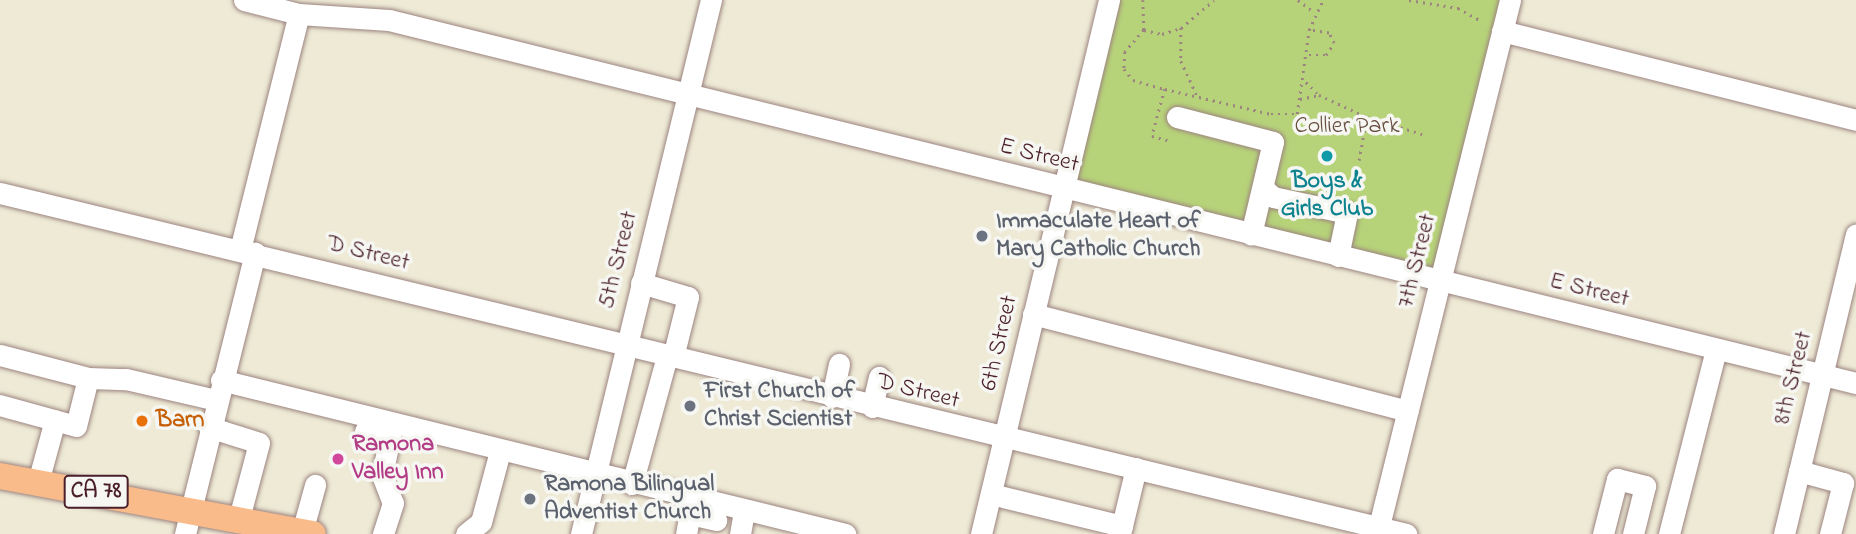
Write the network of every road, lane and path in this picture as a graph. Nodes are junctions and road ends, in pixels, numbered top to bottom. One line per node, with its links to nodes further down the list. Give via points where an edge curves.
1 (244, 0): 13 (street, E Street)
2 (711, 0): 24 (street, 5th Street)
3 (1109, 0): 33 (street, 6th Street)
4 (1143, 0): 16 (path)
5 (1214, 0): 15 (path)
6 (1298, 0): 12 (path)
7 (1323, 0): 12 (path)
8 (1409, 0): 11 (path)
9 (1460, 0): 11 (path)
10 (1510, 0): 18 (street, 7th Street)
11 (1458, 8): 14 (path)
12 (1314, 12): 17 (path)
13 (299, 14): 24 (street, E Street, via 389,20); 37 (street)
14 (1480, 20)
15 (1181, 27): 16 (path, via 1162,34); 23 (path, via 1181,61)
16 (1144, 30): 21 (path, via 1125,52 1124,69 1133,80)
17 (1309, 30): 19 (path); 19 (path, via 1329,33 1334,43 1326,55)
18 (1502, 30): 28 (street); 39 (street, 7th Street)
19 (1309, 55): 20 (path)
20 (1306, 82): 22 (path); 25 (path)
21 (1165, 89): 23 (path); 30 (path, via 1152,136)
22 (1319, 95): 25 (path); 27 (path)
23 (1197, 96): 25 (path, via 1271,114 1297,114)
24 (687, 98): 33 (street, E Street); 40 (street, 5th Street)
25 (1300, 99)
26 (1177, 117): 32 (street, via 1273,142)
27 (1367, 117): 29 (path); 31 (path)
28 (1856, 120)
29 (1422, 134)
30 (1171, 141)
31 (1359, 163)
32 (1263, 188): 35 (street); 38 (street, via 1273,197 1347,213)
33 (1063, 189): 35 (street, E Street); 42 (street, 6th Street)
34 (0, 193): 37 (street, D Street)
35 (1251, 234): 38 (street, E Street)
36 (1856, 234): 41 (street, 8th Street)
37 (248, 252): 43 (street, D Street); 52 (street)
38 (1338, 256): 39 (street, E Street)
39 (1440, 281): 44 (street, E Street); 56 (street, 7th Street)
40 (641, 283): 43 (street, 5th Street); 46 (street, via 688,298)
41 (1849, 298): 50 (street, 8th Street)
42 (1033, 314): 56 (street); 60 (street, 6th Street)
43 (626, 345): 46 (street, D Street); 64 (street, 5th Street)
44 (1716, 348): 50 (street, E Street); 87 (street)
45 (0, 355): 49 (street)
46 (670, 357): 53 (street, D Street); 67 (street)
47 (839, 364): 53 (street)
48 (879, 377): 55 (street)
49 (88, 378): 52 (street); 57 (street, via 76,426)
50 (1819, 379): 51 (street, E Street); 63 (street, 8th Street)
51 (1856, 383)
52 (219, 390): 58 (street); 61 (street)
53 (832, 397): 55 (street, D Street)
54 (0, 405): 57 (street)
55 (872, 407): 60 (street, D Street)
56 (1408, 411): 75 (street, 7th Street)
57 (55, 420): 66 (street)
58 (209, 427): 70 (street); 71 (street, via 259,443)
59 (365, 431): 78 (street, via 390,438 383,475 393,503)
60 (1004, 440): 62 (street, D Street); 69 (street, 6th Street)
61 (500, 451): 64 (street); 79 (street, via 481,522)
62 (1136, 468): 74 (street); 75 (street, D Street)
63 (1799, 471): 88 (street, 8th Street); 89 (street, via 1843,483)
64 (596, 475): 67 (street); 80 (street, 5th Street)
65 (0, 476): 66 (main road, CA 78)
66 (38, 482): 70 (main road, CA 78)
67 (632, 484): 72 (street)
68 (315, 485): 76 (street)
69 (991, 494): 74 (street); 83 (street, 6th Street)
70 (191, 508): 71 (main road, CA 78); 77 (street)
71 (239, 518): 76 (main road, CA 78)
72 (742, 523): 73 (street); 81 (street, via 690,514)
73 (800, 528): 82 (street)
74 (1121, 530)
75 (1378, 531): 84 (street, D Street)
76 (308, 533)
77 (185, 534)
78 (383, 534)
79 (466, 534)
80 (581, 534)
81 (687, 534)
82 (845, 534)
83 (981, 534)
84 (1406, 534)
85 (1602, 534): 86 (street, via 1617,479 1645,486)
86 (1633, 534)
87 (1669, 534)
88 (1784, 534)
89 (1830, 534)

